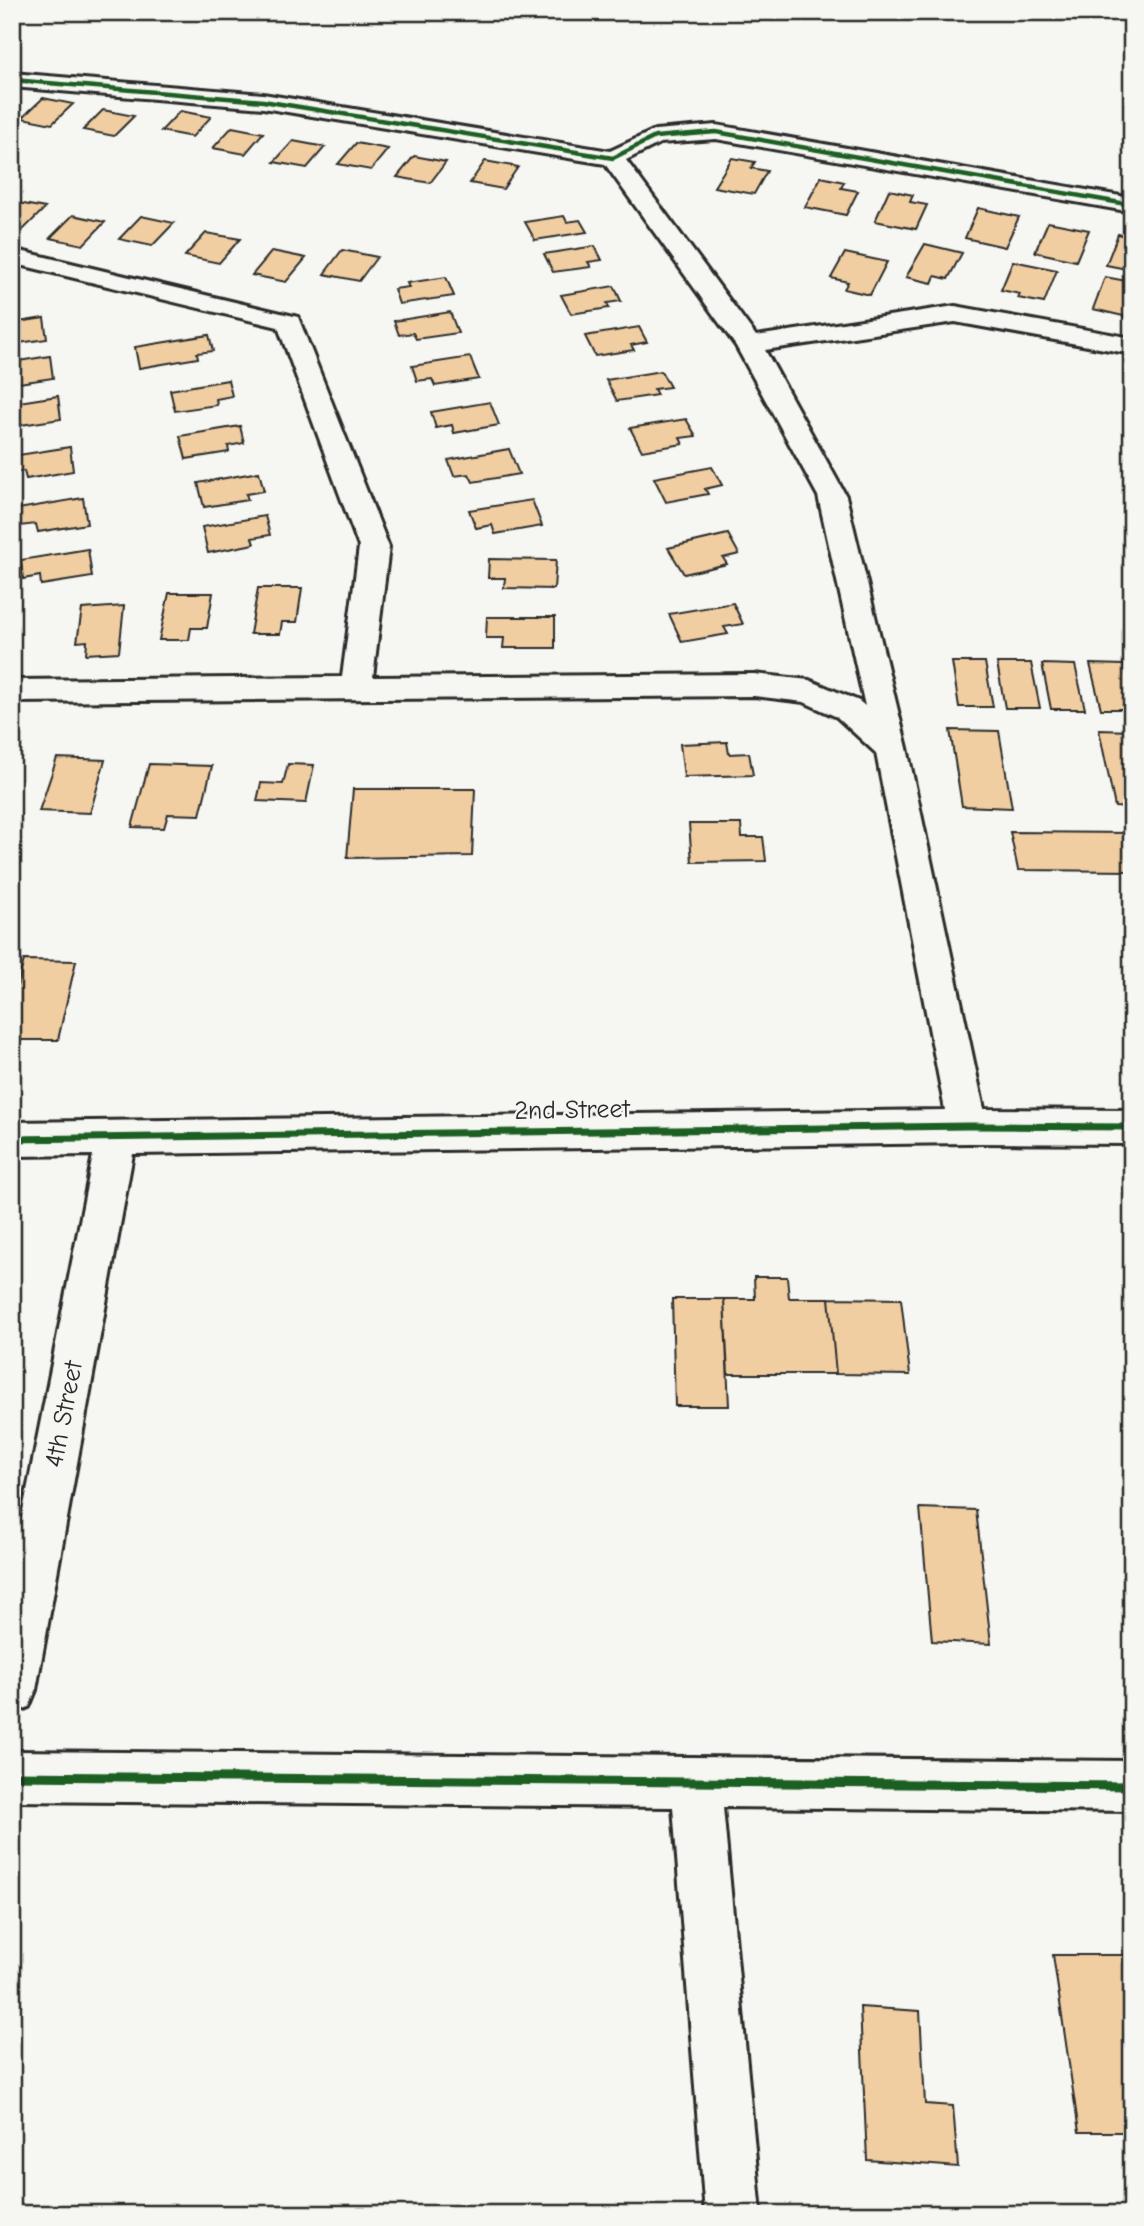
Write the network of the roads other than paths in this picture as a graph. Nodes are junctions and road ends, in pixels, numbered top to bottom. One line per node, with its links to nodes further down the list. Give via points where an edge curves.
1 (12, 80): 2 (street, via 263,101)
2 (612, 158): 3 (street, via 655,137 716,132); 5 (street)
3 (1132, 205)
4 (12, 256): 7 (street, via 289,322 374,547)
5 (749, 345): 6 (street, via 955,314); 9 (street, via 832,496)
6 (1132, 346)
7 (356, 688): 8 (street); 9 (street, via 754,685 808,691 848,709)
8 (12, 691)
9 (891, 748): 10 (street)
10 (968, 1126): 11 (street, 2nd Street); 12 (street, 2nd Street)
11 (1132, 1127)
12 (116, 1138): 13 (street, 2nd Street); 14 (street, 4th Street)
13 (12, 1139)
14 (12, 1690)
15 (12, 1776): 16 (street)
16 (696, 1782): 17 (street); 18 (street)
17 (1132, 1786)
18 (733, 2214)

